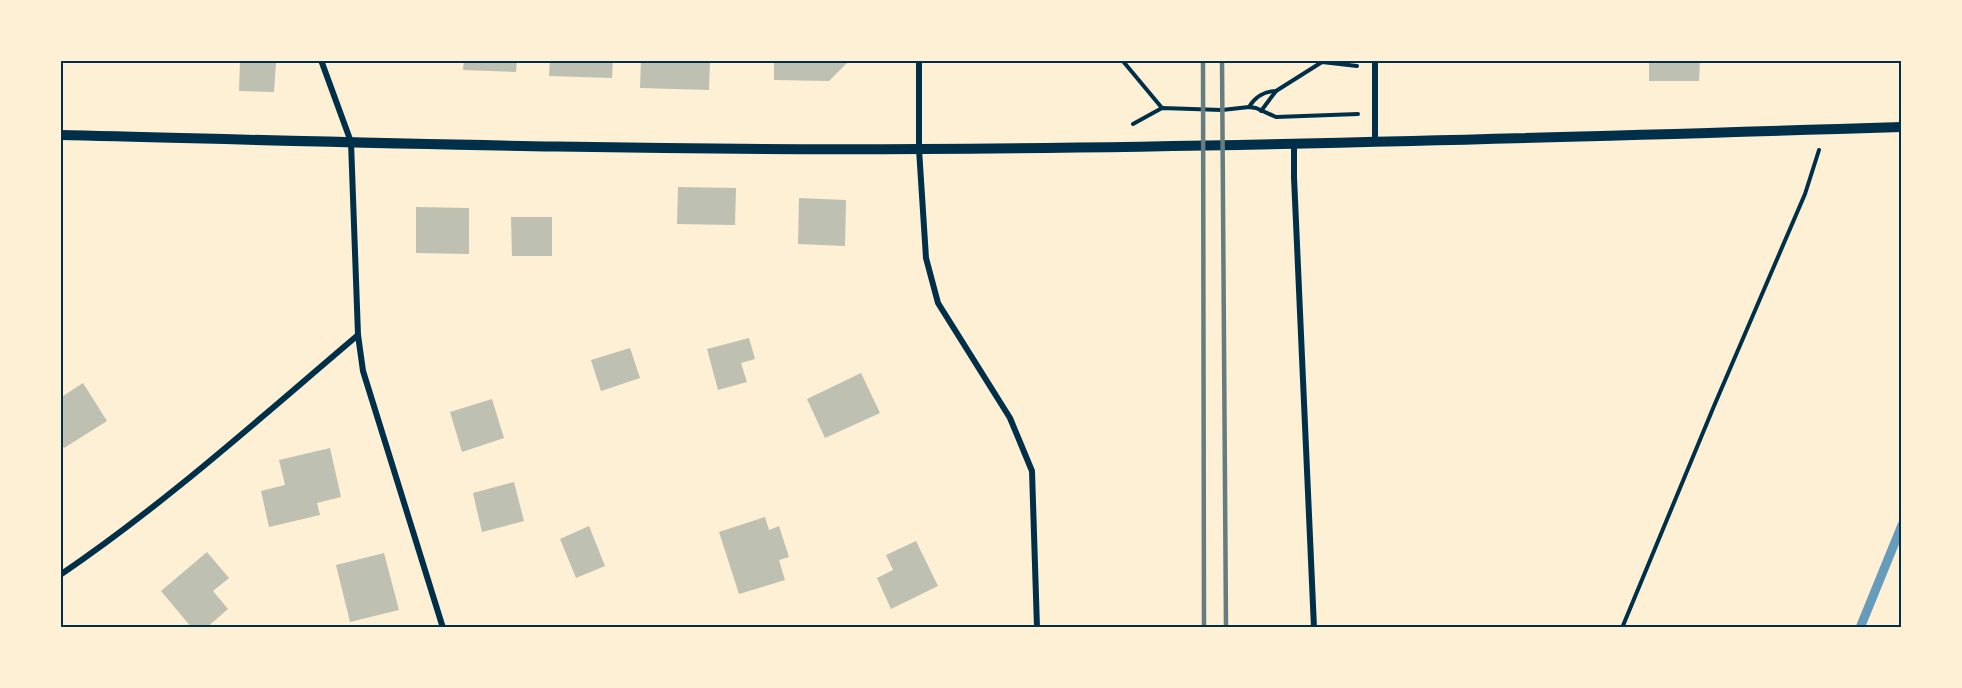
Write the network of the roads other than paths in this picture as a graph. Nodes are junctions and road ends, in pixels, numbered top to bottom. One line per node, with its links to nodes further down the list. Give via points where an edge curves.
1 (321, 60): 6 (street)
2 (919, 60): 9 (street)
3 (1375, 60): 8 (street)
4 (1902, 127): 8 (street)
5 (60, 135): 6 (street)
6 (351, 142): 9 (street); 10 (street)
7 (1294, 143): 8 (street); 9 (street); 14 (street)
8 (1375, 143)
9 (918, 149): 13 (street, via 926,258 938,303 1010,418 1032,471)
10 (358, 335): 11 (street, via 214,460); 12 (street, via 363,371)
11 (60, 575)
12 (443, 628)
13 (1037, 628)
14 (1314, 628)

